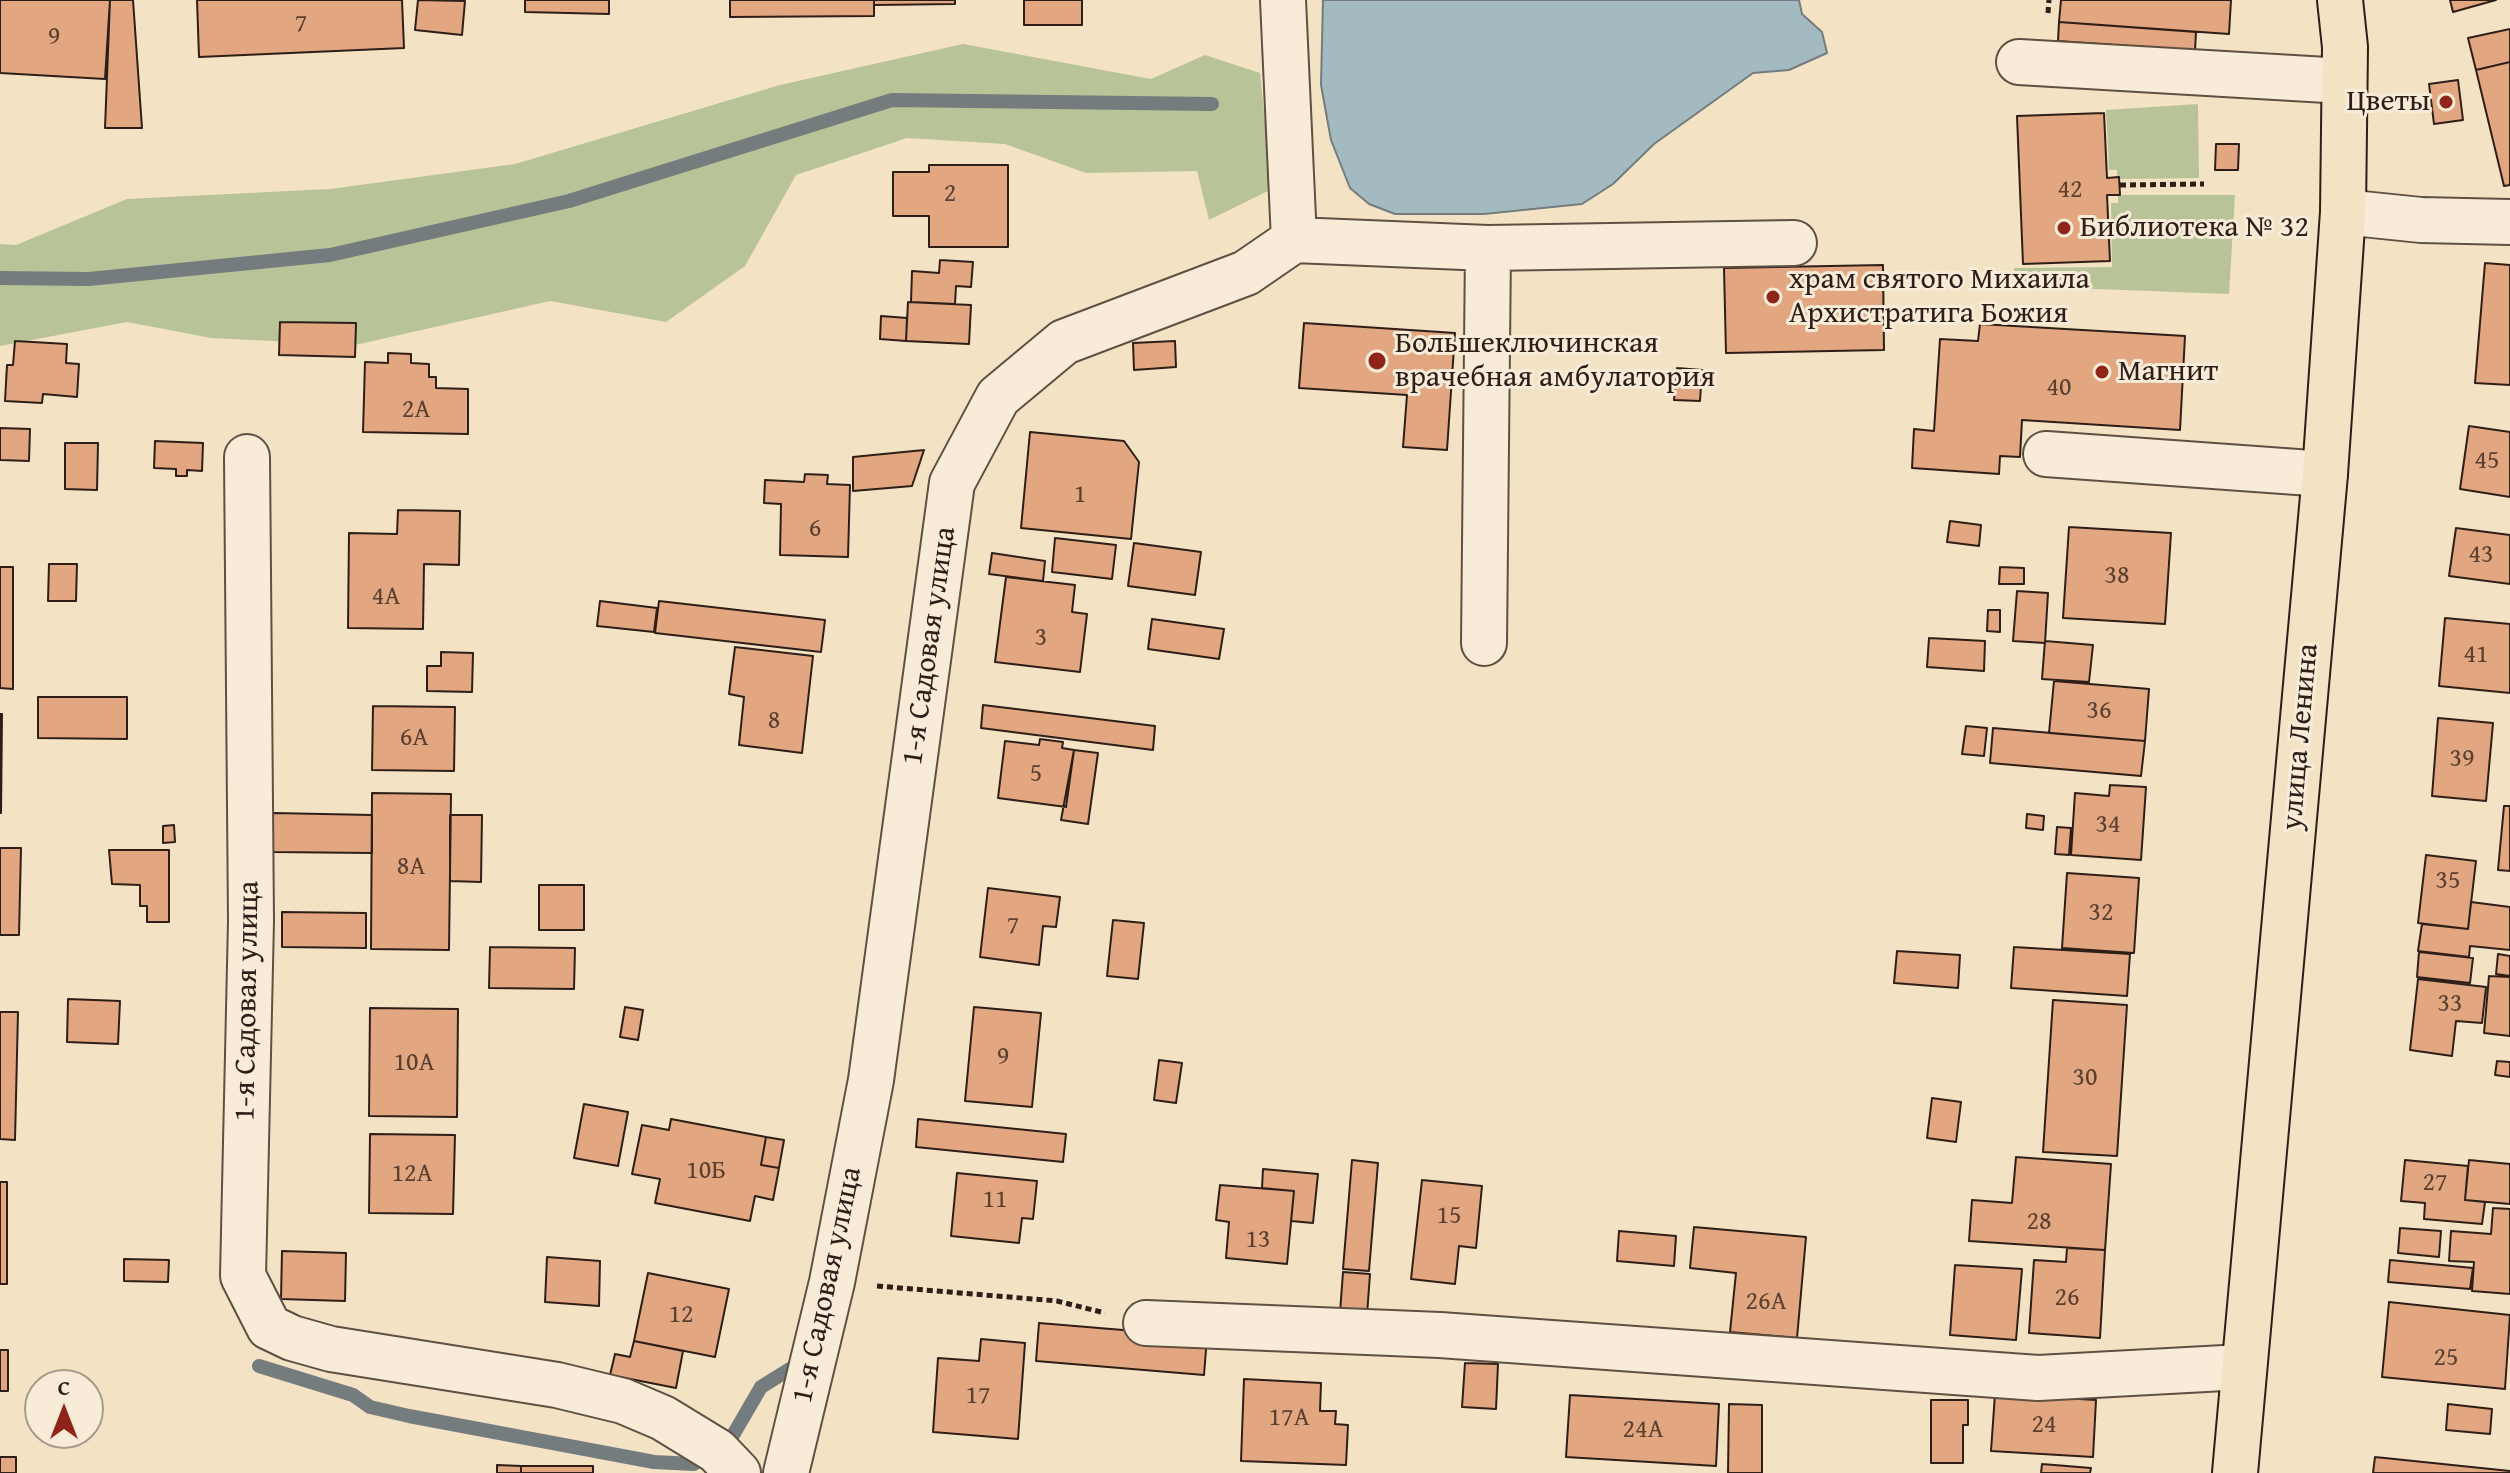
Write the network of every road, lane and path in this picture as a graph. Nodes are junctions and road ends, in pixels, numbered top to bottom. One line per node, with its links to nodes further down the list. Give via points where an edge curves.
1 (1283, 0): 11 (street)
2 (2049, 0): 4 (path)
3 (2340, 0): 6 (main road, улица Ленина)
4 (2048, 13)
5 (2019, 62): 6 (street)
6 (2344, 81): 9 (main road, улица Ленина)
7 (2204, 184): 8 (path)
8 (2120, 185)
9 (2343, 212): 10 (street); 16 (main road, улица Ленина)
10 (2510, 222)
11 (1294, 240): 13 (street); 18 (street, 1-я Садовая улица, via 1246,273 1064,342 998,397 952,483 871,1080)
12 (1794, 243): 13 (street)
13 (1488, 248): 17 (street)
14 (2046, 454): 16 (street)
15 (247, 457): 21 (street, 1-я Садовая улица, via 251,921 243,1276 269,1327 292,1338 623,1401 717,1451)
16 (2325, 474): 20 (main road, улица Ленина)
17 (1484, 643)
18 (832, 1282): 19 (path, via 1057,1301); 22 (street, 1-я Садовая улица)
19 (1146, 1323): 20 (street, via 1440,1335 2038,1378)
20 (2243, 1367): 23 (main road, улица Ленина)
21 (738, 1473)
22 (786, 1473)
23 (2235, 1473)

